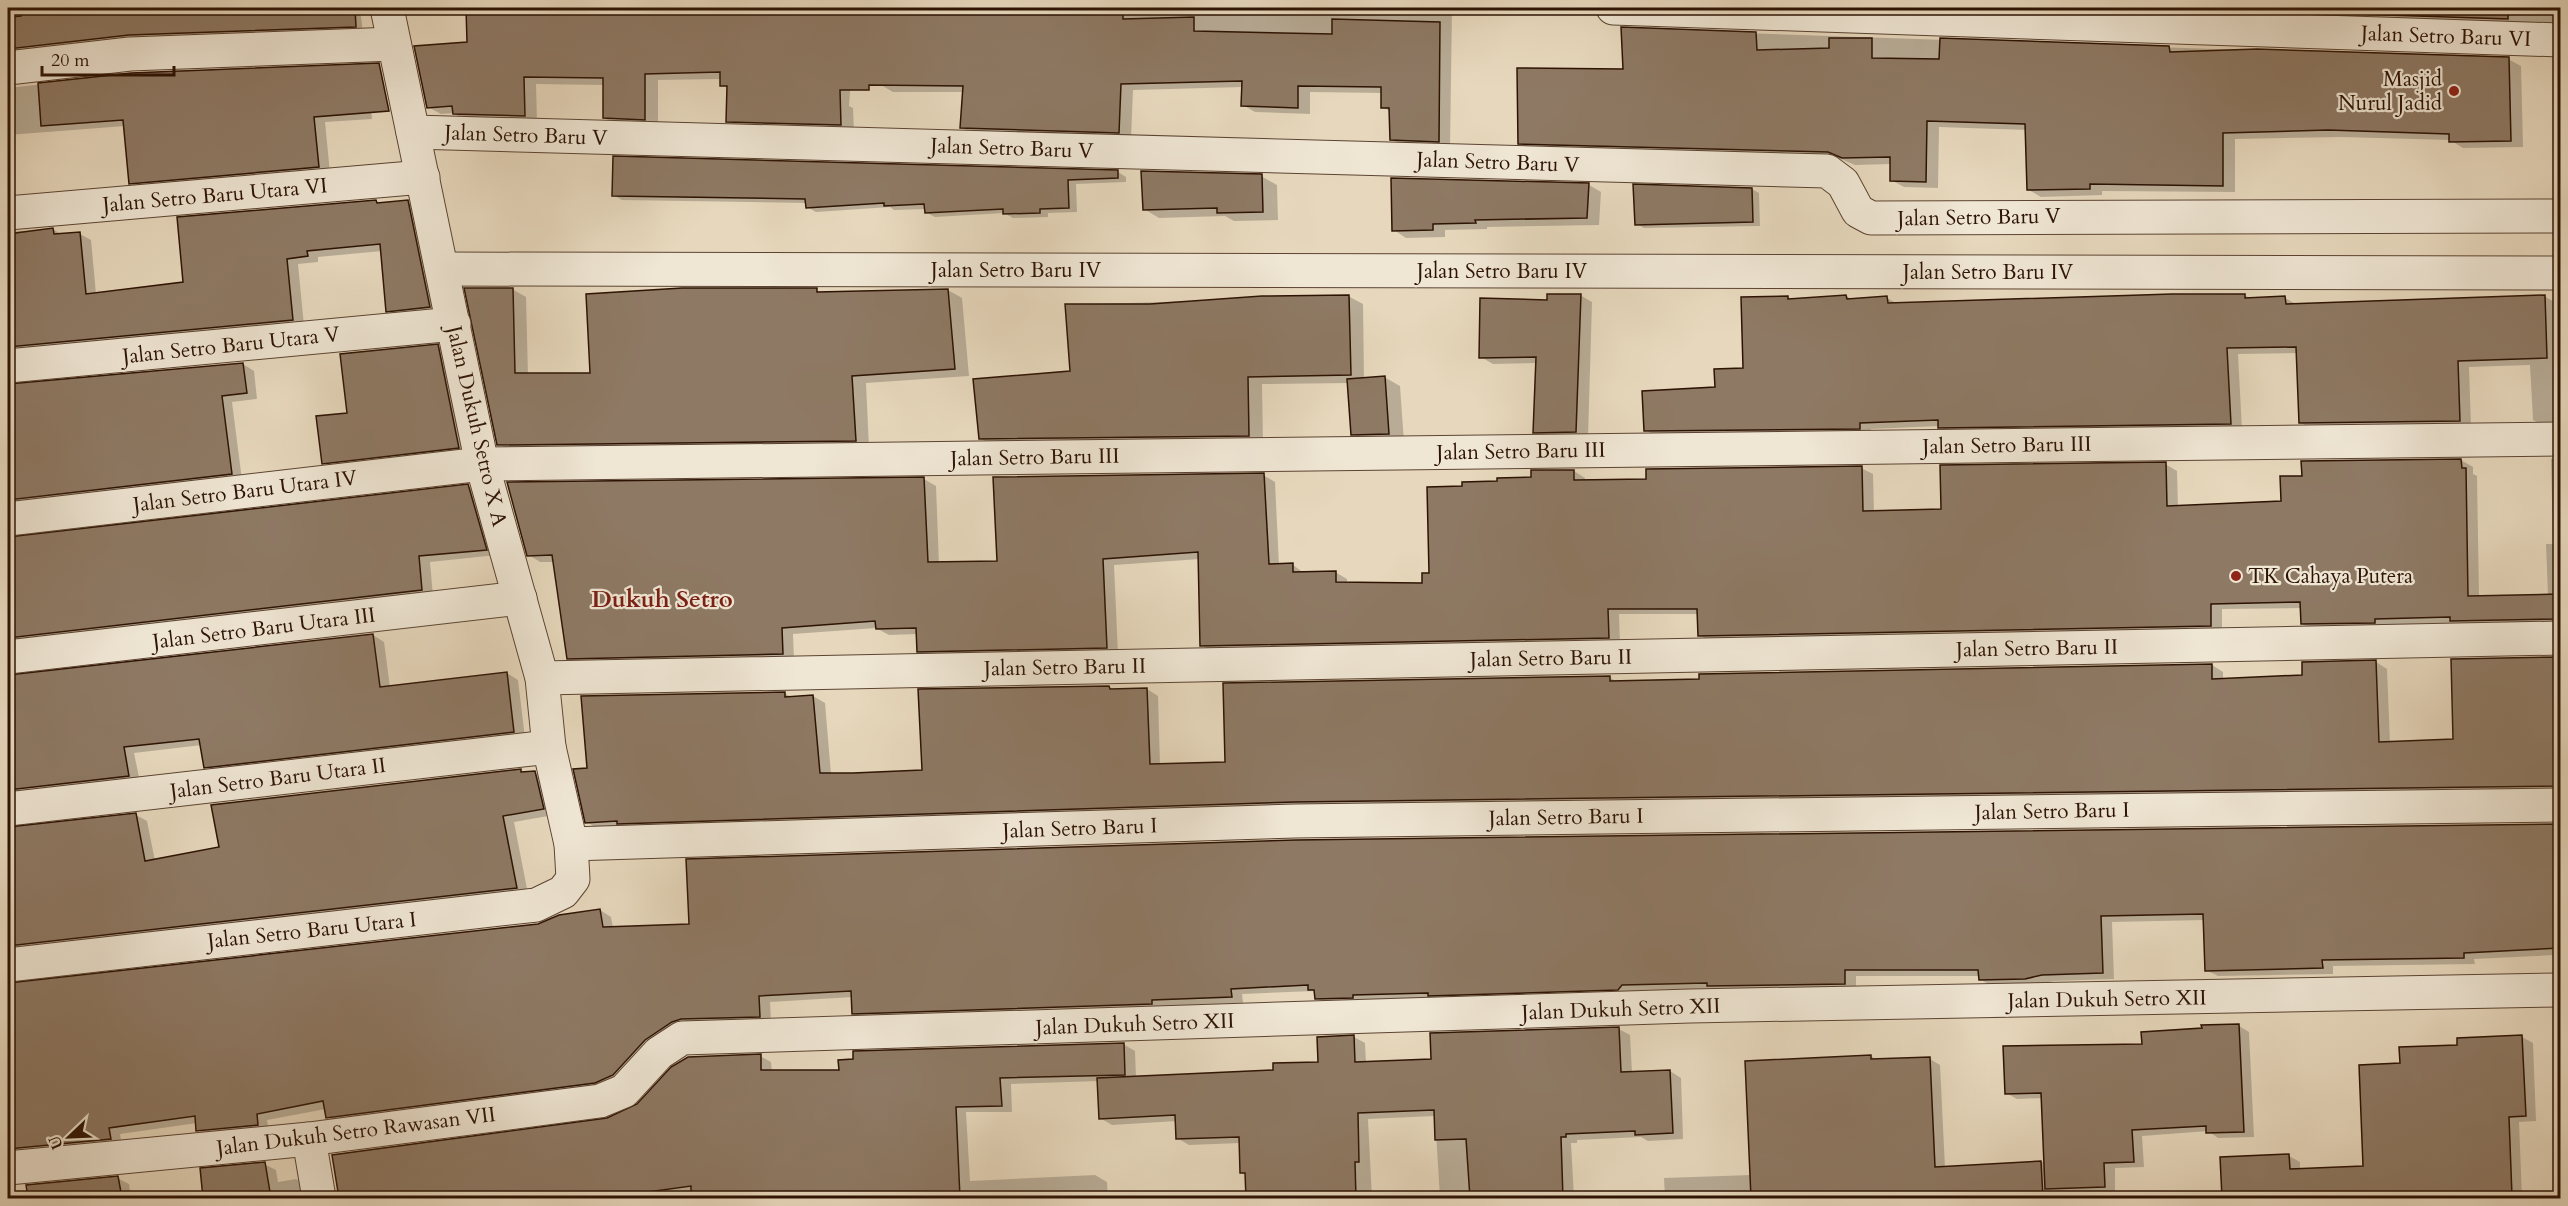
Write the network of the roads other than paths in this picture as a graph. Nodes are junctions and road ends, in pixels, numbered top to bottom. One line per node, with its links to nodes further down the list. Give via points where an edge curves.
1 (387, 8): 4 (street, Jalan Dukuh Setro X A)
2 (1613, 8): 3 (street, Jalan Setro Baru VI)
3 (2560, 40)
4 (394, 44): 5 (street, via 130,54); 6 (street, Jalan Dukuh Setro X A)
5 (8, 68)
6 (413, 132): 7 (street, Jalan Dukuh Setro X A); 9 (street, Jalan Setro Baru V, via 1827,171 1843,183 1858,211 1871,218)
7 (423, 177): 8 (street, Jalan Setro Baru Utara VI); 10 (street, Jalan Dukuh Setro X A)
8 (8, 213)
9 (2560, 216)
10 (443, 269): 11 (street, Jalan Setro Baru IV); 12 (street, Jalan Dukuh Setro X A)
11 (2560, 273)
12 (454, 324): 13 (street, Jalan Setro Baru Utara V); 15 (street, Jalan Dukuh Setro X A)
13 (8, 366)
14 (2560, 439): 15 (street, Jalan Setro Baru III)
15 (482, 464): 16 (street, Jalan Setro Baru Utara IV); 17 (street, Jalan Dukuh Setro X A)
16 (8, 519)
17 (520, 598): 19 (street, Jalan Setro Baru Utara III); 20 (street, Jalan Dukuh Setro X A)
18 (2560, 639): 20 (street, Jalan Setro Baru II)
19 (8, 657)
20 (542, 678): 21 (street, Jalan Dukuh Setro X A)
21 (549, 747): 23 (street, Jalan Setro Baru Utara II); 24 (street, Jalan Dukuh Setro X A)
22 (2560, 805): 24 (street, Jalan Setro Baru I, via 1295,821)
23 (8, 809)
24 (571, 844): 25 (street, Jalan Setro Baru Utara I, via 573,879 563,892 536,905)
25 (8, 964)
26 (2560, 990): 27 (street, Jalan Dukuh Setro XII, via 1678,1007)
27 (682, 1038): 28 (street, Jalan Dukuh Setro Rawasan VII, via 659,1053 624,1091 600,1101)
28 (309, 1139): 29 (street, Jalan Dukuh Setro Rawasan VII); 30 (street)
29 (8, 1168)
30 (319, 1198)

